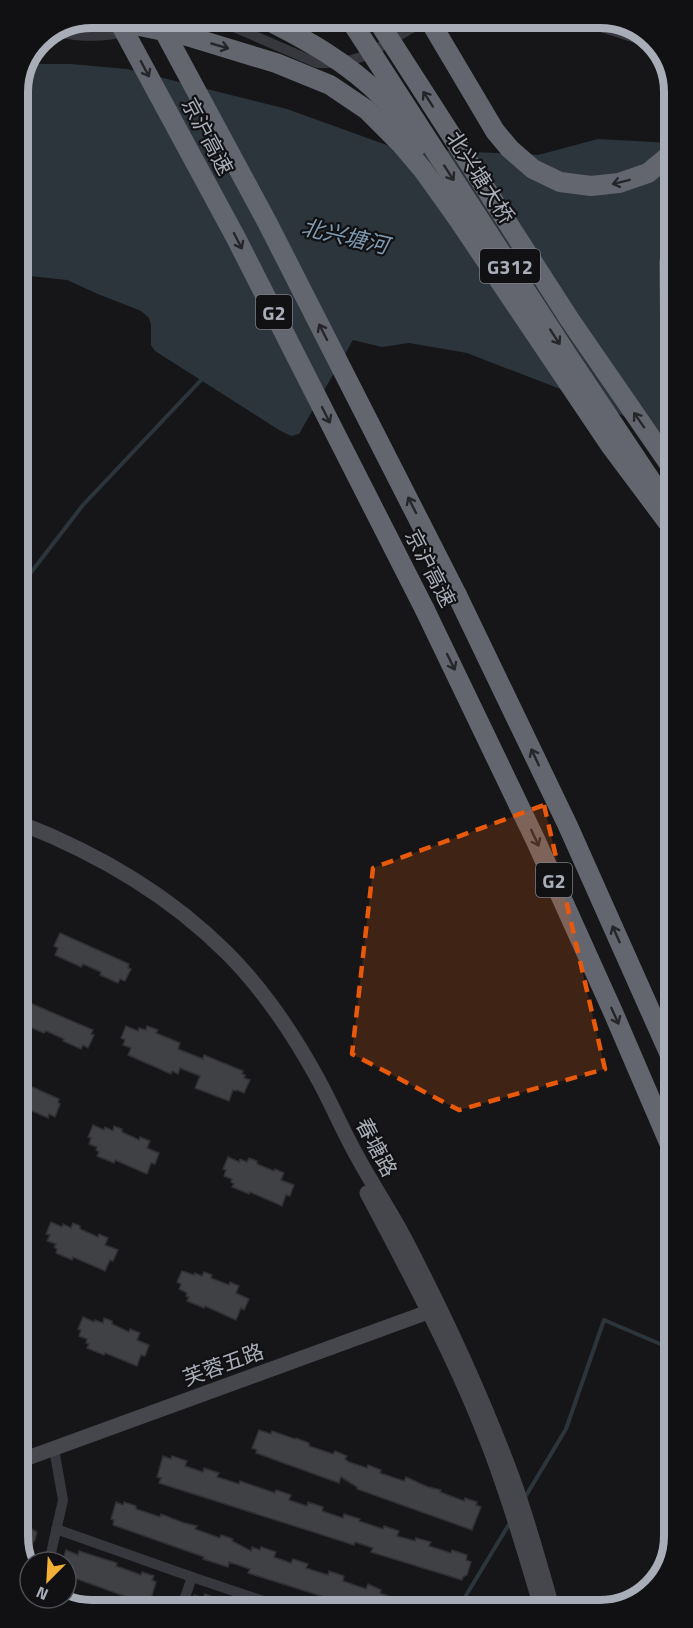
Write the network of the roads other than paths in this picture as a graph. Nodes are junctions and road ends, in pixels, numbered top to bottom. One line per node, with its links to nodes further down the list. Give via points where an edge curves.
1 (122, 28): 22 (highway, 京沪高速 / G2, one-way to 22, bridge, via 236,238 425,610 535,839)
2 (135, 28): 12 (street, via 112,35)
3 (150, 28): 15 (highway, one-way to 15, bridge, via 276,63 330,85 367,110 401,144)
4 (162, 28): 21 (highway, 京沪高速 / G2, one-way to 4, bridge, via 568,826 457,595 267,222)
5 (237, 28): 9 (street, via 317,63 340,63 365,56)
6 (283, 28): 15 (highway, bridge, via 345,64 384,98)
7 (356, 29): 17 (highway, 北兴塘大桥 / G312, one-way to 17, bridge)
8 (383, 29): 16 (highway, 北兴塘大桥 / G312, one-way to 8, bridge, via 570,320)
9 (411, 29)
10 (434, 29): 14 (highway, one-way to 10, bridge, via 648,173 619,183 591,186 560,182 533,170 495,131)
11 (609, 29): 13 (street)
12 (66, 34)
13 (634, 37)
14 (664, 160)
15 (458, 219): 18 (highway, via 610,446)
16 (664, 456)
17 (664, 500)
18 (664, 517)
19 (28, 826): 23 (street, 春塘路, via 102,860 160,895 209,936 253,981 318,1079 355,1154 405,1239)
20 (28, 833): 23 (street, 春塘路, via 69,850 159,901 204,939 265,1004 290,1043)
21 (664, 1042)
22 (664, 1131)
23 (434, 1310): 24 (street, 芙蓉五路); 27 (street, 春塘路, via 510,1487)
24 (54, 1449): 25 (street, 芙蓉五路); 26 (street, via 63,1500)
25 (28, 1458)
26 (56, 1529): 28 (street); 29 (street)
27 (524, 1531): 32 (street, 春塘路); 33 (street, 春塘路)
28 (52, 1550)
29 (192, 1577): 30 (street); 31 (street)
30 (184, 1599)
31 (258, 1599)
32 (539, 1600)
33 (549, 1600)

